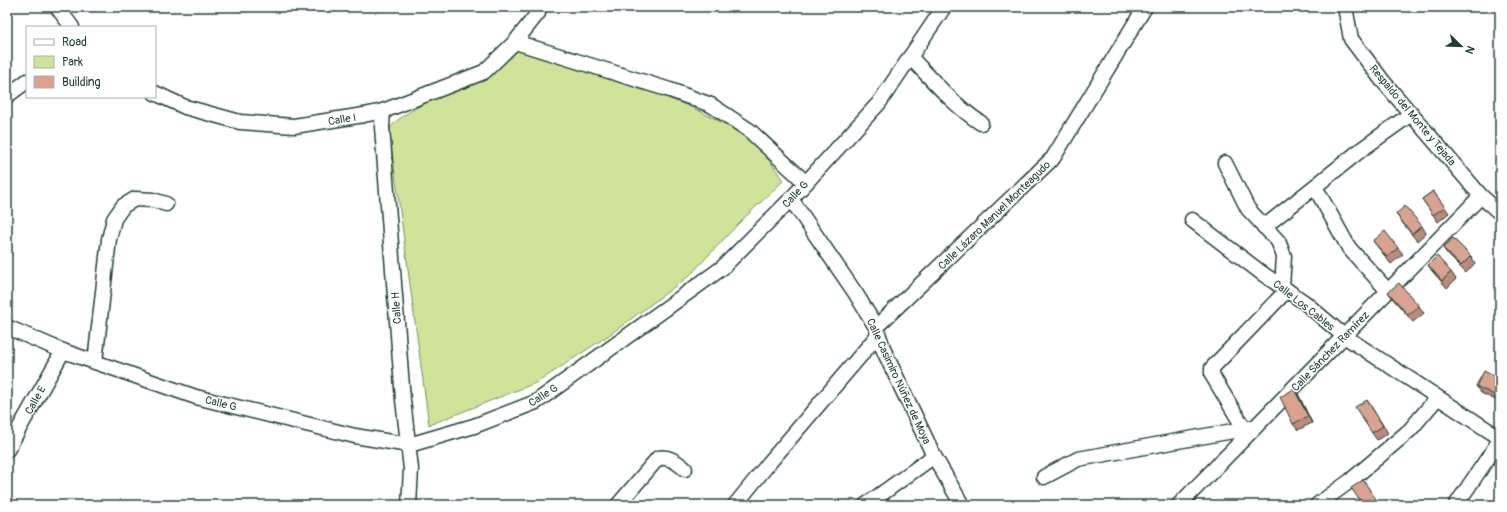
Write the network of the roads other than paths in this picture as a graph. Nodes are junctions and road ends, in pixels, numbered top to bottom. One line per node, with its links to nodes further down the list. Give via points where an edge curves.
1 (57, 7): 6 (street)
2 (540, 7): 7 (street, Calle I)
3 (944, 7): 8 (street, Calle G)
4 (1145, 7): 27 (street, Calle Lázaro Manuel Monteagudo, via 1054,158)
5 (1345, 7): 13 (street, Respaldo del Monte y Tejada, via 1351,39)
6 (71, 26)
7 (515, 42): 12 (street, Calle I, via 484,72); 16 (street, via 670,90 710,106 749,130)
8 (910, 57): 14 (street, via 952,101); 16 (street, Calle G, via 879,104)
9 (26, 82): 11 (street)
10 (156, 93): 12 (street, Calle I, via 185,107 248,123 294,126)
11 (7, 96)
12 (383, 111): 34 (street, Calle H, via 382,127 403,400)
13 (1411, 114): 17 (street); 18 (street, Respaldo del Monte y Tejada)
14 (981, 123)
15 (1225, 163): 23 (street, via 1248,209)
16 (806, 183): 19 (street, Calle G)
17 (1315, 187): 23 (street); 25 (street, via 1350,248)
18 (1481, 196): 21 (street, Respaldo del Monte y Tejada); 25 (street, Calle Sánchez Ramírez)
19 (791, 199): 27 (street, Calle Casimiro Núñez de Moya, via 856,294); 34 (street, Calle G, via 722,268 536,402 474,426)
20 (166, 204): 30 (street, via 135,199 123,206 114,219 109,239)
21 (1500, 213)
22 (1192, 220): 24 (street, Calle Los Cables)
23 (1264, 227): 24 (street, via 1278,241 1284,256)
24 (1284, 289): 28 (street, Calle Los Cables, via 1304,302); 32 (street, via 1212,368 1212,375)
25 (1388, 292): 28 (street, Calle Sánchez Ramírez)
26 (7, 327): 29 (street, Calle G)
27 (877, 331): 36 (street, Calle Casimiro Núñez de Moya); 41 (street, Calle Lázaro Manuel Monteagudo)
28 (1344, 336): 31 (street, Calle Los Cables); 32 (street, Calle Sánchez Ramírez)
29 (63, 351): 30 (street, Calle G); 35 (street, Calle E)
30 (95, 362): 34 (street, Calle G, via 196,397 355,436)
31 (1437, 398): 33 (street, Calle Los Cables); 45 (street, via 1410,430 1350,481)
32 (1250, 428): 38 (street, via 1078,459); 44 (street, Calle Sánchez Ramírez)
33 (1500, 439): 46 (street)
34 (410, 445): 39 (street, Calle H)
35 (7, 450)
36 (934, 456): 42 (street); 43 (street, Calle Casimiro Núñez de Moya)
37 (685, 469): 40 (street, via 676,461 658,458)
38 (1044, 477)
39 (409, 505)
40 (618, 505)
41 (735, 505)
42 (866, 505)
43 (962, 505)
44 (1179, 505)
45 (1317, 505)
46 (1456, 505)

